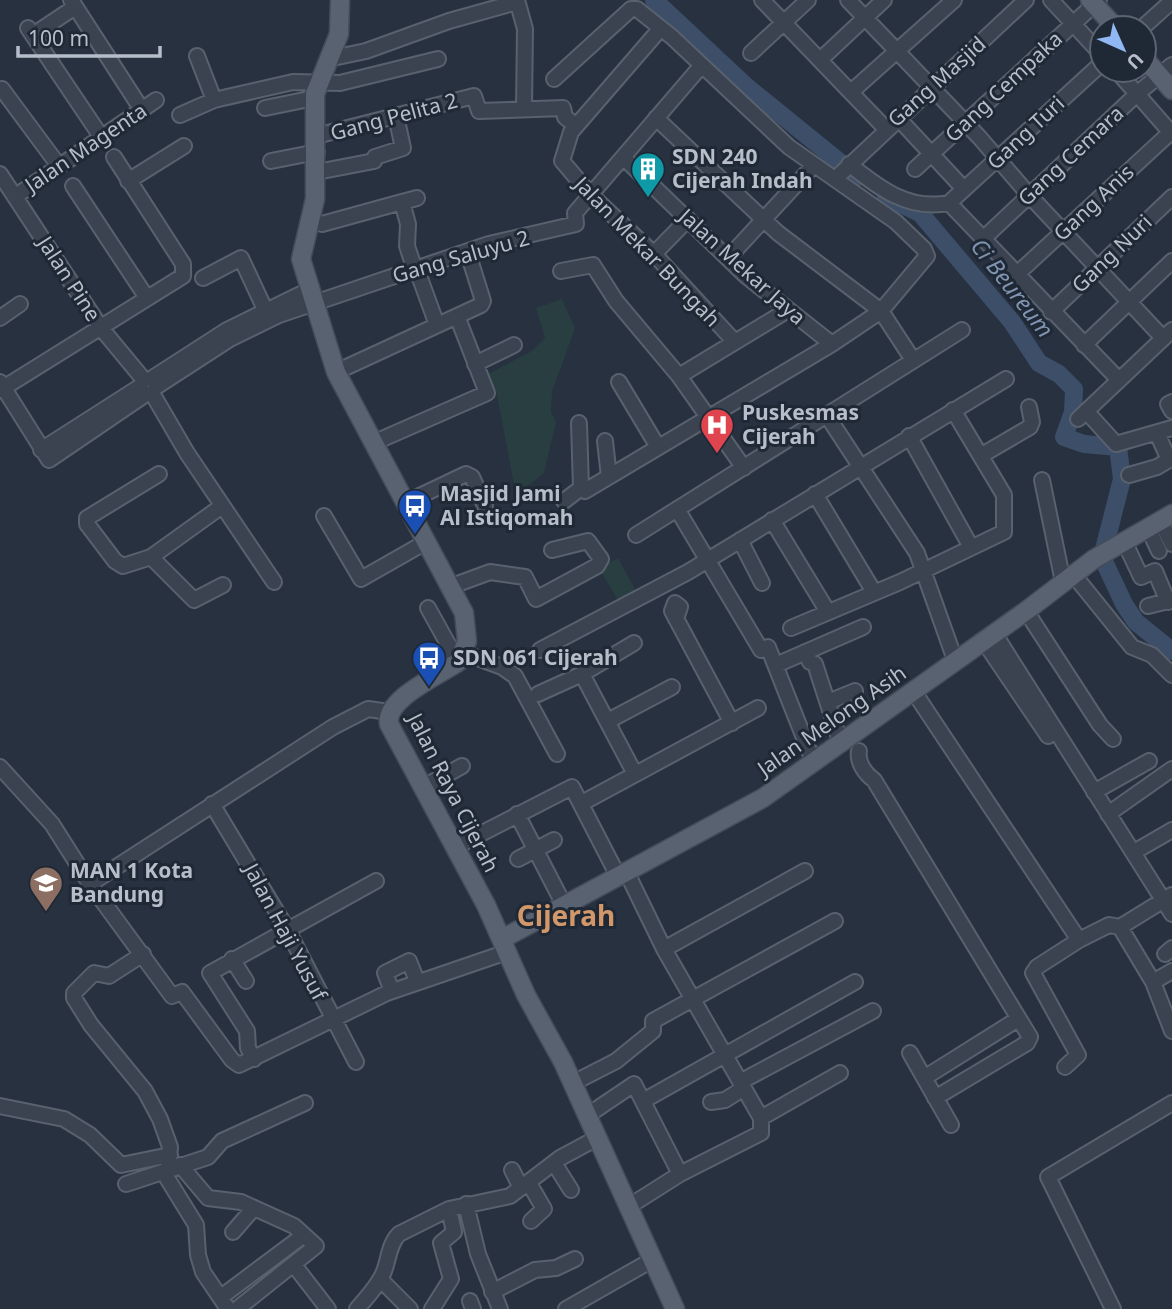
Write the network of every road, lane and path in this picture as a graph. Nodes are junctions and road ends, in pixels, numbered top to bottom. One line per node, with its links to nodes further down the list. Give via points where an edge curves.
1 (340, 0): 22 (main road, via 341,24)
2 (762, 0): 15 (street)
3 (808, 0): 15 (street)
4 (848, 0): 14 (street)
5 (884, 0): 14 (street)
6 (954, 0): 20 (street)
7 (1027, 0): 31 (street, Gang Masjid)
8 (1051, 0): 16 (street)
9 (517, 1): 22 (street, via 366,51); 38 (street, via 527,61)
10 (1094, 1): 16 (street, Gang Cempaka)
11 (1172, 1): 13 (street)
12 (73, 4): 39 (street); 48 (street, via 30,31)
13 (1158, 14)
14 (864, 19): 20 (street); 24 (street)
15 (783, 22): 19 (street); 24 (street)
16 (1073, 23): 18 (street); 44 (street, Gang Cempaka)
17 (661, 29): 25 (street); 28 (street, via 642,11 631,9); 45 (street, Jalan Mekar Bungah)
18 (1088, 40)
19 (751, 53)
20 (896, 53): 31 (street); 33 (street)
21 (197, 56): 36 (street)
22 (328, 59): 32 (main road)
23 (438, 59): 32 (street)
24 (820, 60): 33 (street)
25 (702, 65): 42 (street); 56 (street)
26 (1088, 76): 54 (street, Gang Turi)
27 (1168, 77): 34 (street, Gang Cemara)
28 (554, 79)
29 (1129, 84): 34 (street)
30 (2, 89): 57 (street)
31 (930, 89): 43 (street, Gang Masjid); 44 (street)
32 (316, 91): 36 (street, via 293,82); 37 (street); 49 (main road)
33 (851, 92): 46 (street)
34 (1138, 93): 47 (street); 66 (street, Gang Cemara)
35 (156, 100): 39 (street, Jalan Magenta)
36 (214, 100): 40 (street)
37 (265, 108)
38 (524, 108): 41 (street, Gang Pelita 2, via 479,111 474,96); 45 (street, Gang Pelita 2, via 563,108 565,117)
39 (142, 110): 48 (street, Jalan Magenta)
40 (180, 115)
41 (396, 116): 49 (street, Gang Pelita 2); 60 (street, via 403,148 374,161)
42 (656, 118): 53 (street); 72 (street)
43 (898, 118): 46 (street, Gang Masjid); 51 (street)
44 (965, 124): 51 (street, Gang Cempaka); 54 (street)
45 (576, 126): 65 (street, Jalan Mekar Bungah, via 565,142 562,161)
46 (886, 129): 59 (street, Gang Masjid)
47 (1171, 133): 75 (street, Gang Anis)
48 (102, 138): 57 (street, Jalan Magenta)
49 (316, 144): 55 (street, Gang Pelita 2); 60 (main road)
50 (184, 146): 62 (street)
51 (931, 154): 58 (street, Gang Cempaka); 64 (street)
52 (114, 157): 62 (street)
53 (624, 158): 65 (street); 73 (street, Jalan Mekar Jaya)
54 (998, 159): 64 (street, Gang Turi); 66 (street)
55 (271, 161)
56 (814, 165): 59 (street); 72 (street)
57 (59, 166): 67 (street, Jalan Magenta)
58 (915, 169)
59 (842, 171): 71 (street, via 898,197 934,206); 91 (street, via 926,253 925,260)
60 (317, 172): 74 (main road)
61 (0, 174): 67 (street, Jalan Pine)
62 (128, 181): 87 (street, via 185,271)
63 (73, 186): 87 (street)
64 (964, 189): 71 (street, Gang Turi)
65 (590, 194): 77 (street, Gang Saluyu 2, via 575,213 576,224); 78 (street, Jalan Mekar Bungah)
66 (1029, 195): 75 (street); 76 (street, Gang Cemara)
67 (16, 196): 97 (street, Jalan Pine)
68 (1172, 197): 81 (street, Gang Nuri)
69 (417, 198): 70 (street)
70 (402, 202): 74 (street, via 322,224); 82 (street, via 410,239 407,246)
71 (949, 203): 76 (street)
72 (763, 218): 79 (street); 91 (street)
73 (688, 219): 78 (street); 79 (street, Jalan Mekar Jaya)
74 (309, 220): 86 (main road, via 301,259)
75 (1063, 232): 81 (street); 84 (street, Gang Anis)
76 (984, 238): 84 (street)
77 (468, 253): 82 (street, Gang Saluyu 2); 94 (street, via 483,301)
78 (654, 254): 100 (street, Jalan Mekar Bungah)
79 (728, 258): 90 (street, Jalan Mekar Jaya)
80 (1172, 261): 88 (street)
81 (1097, 267): 88 (street); 92 (street, Gang Nuri)
82 (416, 270): 86 (street, Gang Saluyu 2); 96 (street)
83 (561, 271): 107 (street, via 593,265 616,301)
84 (1016, 275): 92 (street)
85 (203, 278): 93 (street, via 241,258)
86 (311, 296): 93 (street, Gang Saluyu 2); 106 (main road)
87 (147, 298): 97 (street)
88 (1129, 302): 99 (street); 103 (street)
89 (20, 304): 95 (street)
90 (788, 310): 100 (street); 101 (street, Jalan Mekar Jaya)
91 (881, 311): 101 (street); 104 (street)
92 (1051, 312): 103 (street)
93 (267, 315): 112 (street, Gang Saluyu 2)
94 (457, 316): 96 (street); 105 (street)
95 (0, 318)
96 (437, 325): 106 (street)
97 (101, 328): 111 (street); 112 (street, Jalan Pine)
98 (962, 330): 104 (street)
99 (1167, 334): 109 (street)
100 (734, 341): 107 (street)
101 (832, 344): 118 (street)
102 (514, 345): 105 (street)
103 (1084, 345): 109 (street)
104 (913, 360): 117 (street)
105 (475, 364): 124 (street, via 487,393)
106 (336, 372): 124 (main road)
107 (679, 376): 118 (street)
108 (1006, 379): 115 (street)
109 (1119, 380): 121 (street, via 1082,415 1116,444)
110 (619, 382): 125 (street)
111 (1, 387): 112 (street, Gang Saluyu 2, via 49,460)
112 (148, 387): 138 (street, Jalan Pine)
113 (1172, 402): 116 (street, via 1168,404)
114 (1029, 407): 126 (street, via 1030,427)
115 (953, 410): 122 (street); 126 (street)
116 (1172, 411)
117 (826, 414): 128 (street); 129 (street)
118 (708, 418): 125 (street); 129 (street)
119 (579, 423): 134 (street)
120 (1172, 428): 121 (street)
121 (1157, 433): 127 (street)
122 (909, 436): 128 (street); 148 (street)
123 (605, 441): 132 (street)
124 (373, 443): 137 (main road)
125 (658, 447): 132 (street)
126 (982, 455): 148 (street, via 1004,495 1006,529)
127 (1171, 459): 131 (street)
128 (859, 466): 135 (street); 153 (street, via 917,553)
129 (744, 468): 140 (street)
130 (159, 474): 151 (street, via 87,518 87,524 123,566)
131 (1129, 475)
132 (609, 477): 134 (street, via 587,491)
133 (1042, 480): 154 (street)
134 (581, 488): 136 (street)
135 (815, 494): 142 (street); 159 (street)
136 (564, 501)
137 (405, 503): 139 (street, via 466,474 472,477); 146 (main road)
138 (222, 506): 151 (street); 155 (street, Jalan Pine)
139 (485, 506)
140 (677, 509): 144 (street); 152 (street)
141 (324, 516): 146 (street, via 361,579)
142 (772, 520): 145 (street); 164 (street)
143 (1160, 520): 147 (main road, Jalan Melong Asih); 149 (street)
144 (636, 535)
145 (740, 540): 152 (street); 156 (street)
146 (426, 542): 158 (main road)
147 (1118, 545): 154 (main road, Jalan Melong Asih); 160 (street, via 1141,577 1155,571)
148 (971, 547): 153 (street)
149 (1165, 547)
150 (552, 550): 158 (street, via 588,541 601,559 597,566 536,599 525,577 490,572)
151 (151, 557): 157 (street, via 194,600)
152 (708, 560): 170 (street); 174 (street, via 761,650 768,647)
153 (922, 569): 159 (street); 173 (street)
154 (1068, 578): 163 (main road, Jalan Melong Asih); 176 (street, via 1132,647 1152,655)
155 (274, 582)
156 (762, 583)
157 (223, 585)
158 (452, 586): 172 (main road, via 468,631)
159 (874, 592): 164 (street)
160 (1170, 601): 161 (street)
161 (1147, 606)
162 (428, 608): 172 (street)
163 (1026, 611): 168 (main road, Jalan Melong Asih); 186 (street)
164 (828, 612): 167 (street)
165 (676, 619): 185 (street)
166 (863, 627): 171 (street)
167 (792, 628)
168 (989, 637): 173 (main road, Jalan Melong Asih); 196 (street); 205 (street)
169 (634, 643): 175 (street)
170 (540, 650)
171 (805, 652): 174 (street); 181 (street, via 815,664)
172 (461, 657): 183 (main road, Jalan Raya Cijerah); 188 (street, via 502,667 514,677)
173 (955, 660): 179 (main road, Jalan Melong Asih)
174 (776, 665): 190 (street)
175 (582, 674): 180 (street); 184 (street)
176 (1172, 675)
177 (672, 687): 184 (street)
178 (855, 691): 181 (street)
179 (914, 692): 187 (main road, Jalan Melong Asih); 216 (street)
180 (538, 694)
181 (828, 702): 187 (street)
182 (758, 708): 185 (street)
183 (389, 712): 195 (main road, Jalan Raya Cijerah, via 389,724); 198 (street, via 363,710)
184 (608, 721): 194 (street)
185 (732, 723): 194 (street)
186 (1113, 739)
187 (850, 744): 190 (main road, Jalan Melong Asih); 230 (street)
188 (557, 754)
189 (1149, 761): 196 (street)
190 (814, 763): 208 (main road, Jalan Melong Asih, via 763,798)
191 (462, 766): 195 (street)
192 (0, 767): 210 (street, via 52,824)
193 (1172, 769): 200 (street)
194 (635, 774): 197 (street)
195 (422, 788): 203 (main road, Jalan Raya Cijerah)
196 (1094, 792): 200 (street)
197 (582, 803): 199 (street, via 572,787); 208 (street)
198 (212, 804): 210 (street); 215 (street, Jalan Haji Yusuf)
199 (517, 814): 203 (street); 204 (street)
200 (1108, 814): 205 (street)
201 (1172, 830): 205 (street)
202 (554, 840): 204 (street)
203 (455, 847): 217 (main road, Jalan Raya Cijerah)
204 (537, 849): 206 (street); 212 (street)
205 (1128, 850): 211 (street)
206 (518, 859)
207 (805, 871): 218 (street)
208 (622, 873): 212 (main road, Jalan Melong Asih); 218 (street)
209 (376, 881): 215 (street)
210 (90, 884): 219 (street)
211 (1169, 904): 214 (street)
212 (564, 905): 217 (main road, Jalan Melong Asih)
213 (835, 921): 227 (street)
214 (1120, 927): 216 (street, via 1109,925); 225 (street)
215 (287, 929): 220 (street); 229 (street, Jalan Haji Yusuf)
216 (1079, 940): 236 (street, via 1034,973 1077,1055)
217 (505, 945): 223 (street); 240 (main road, Jalan Raya Cijerah)
218 (664, 949): 227 (street)
219 (143, 954): 234 (street, via 172,996 182,992 232,1060 242,1066); 253 (street, via 109,976 94,974 74,998 145,1091 166,1133)
220 (232, 959): 222 (street); 234 (street, via 210,973 247,1031)
221 (1172, 971): 225 (street)
222 (246, 981)
223 (417, 981): 226 (street); 226 (street, via 409,961 385,972)
224 (855, 982): 233 (street)
225 (1153, 982): 231 (street)
226 (392, 991): 229 (street)
227 (693, 1000): 233 (street); 240 (street, via 653,1021 653,1031 618,1060)
228 (873, 1011): 241 (street)
229 (332, 1020): 234 (street); 235 (street, Jalan Haji Yusuf)
230 (1018, 1020): 237 (street); 242 (street, via 1030,1037 1027,1043)
231 (1172, 1031)
232 (909, 1053): 239 (street)
233 (724, 1054): 241 (street); 244 (street)
234 (254, 1059)
235 (356, 1062)
236 (1065, 1066)
237 (942, 1068): 239 (street); 242 (street)
238 (840, 1073): 250 (street)
239 (924, 1078): 243 (street)
240 (573, 1083): 249 (main road, Jalan Raya Cijerah)
241 (742, 1085): 246 (street, via 725,1100); 250 (street)
242 (953, 1085): 243 (street)
243 (934, 1098): 251 (street)
244 (643, 1101): 249 (street, via 634,1084); 256 (street)
245 (305, 1102): 253 (street, via 222,1141 208,1157)
246 (711, 1102)
247 (1172, 1103): 281 (street, via 1048,1177)
248 (0, 1106): 253 (street, via 64,1119 90,1135 121,1165)
249 (588, 1115): 252 (main road, Jalan Raya Cijerah)
250 (761, 1118): 256 (street, via 761,1133)
251 (951, 1125)
252 (597, 1138): 254 (street); 261 (main road, Jalan Raya Cijerah)
253 (173, 1163): 257 (street, via 148,1179); 262 (street, via 208,1198 241,1202); 272 (street, via 169,1182 196,1225 203,1272)
254 (554, 1163): 258 (street); 259 (street)
255 (512, 1170): 258 (street)
256 (680, 1174): 261 (street)
257 (126, 1184)
258 (525, 1185): 260 (street, via 506,1198); 264 (street, via 544,1209)
259 (571, 1190)
260 (466, 1204): 263 (street); 271 (street)
261 (628, 1207): 268 (main road, Jalan Raya Cijerah)
262 (253, 1209): 265 (street); 266 (street, via 289,1223)
263 (449, 1209): 270 (street, via 393,1240); 277 (street, via 454,1233 441,1243 451,1279)
264 (531, 1221)
265 (233, 1232)
266 (304, 1235): 269 (street, via 316,1246); 272 (street)
267 (575, 1259): 271 (street, via 552,1269 535,1269)
268 (652, 1260): 279 (street); 280 (main road, Jalan Raya Cijerah)
269 (293, 1265): 273 (street); 274 (street)
270 (380, 1279): 275 (street); 276 (street)
271 (492, 1292): 278 (street)
272 (225, 1303)
273 (237, 1309)
274 (328, 1309)
275 (357, 1309)
276 (410, 1309)
277 (432, 1309)
278 (500, 1309)
279 (566, 1309)
280 (675, 1309)
281 (1113, 1309)

